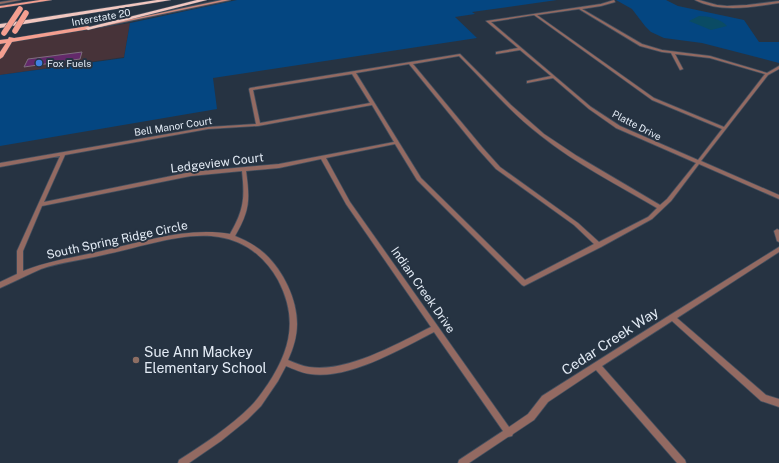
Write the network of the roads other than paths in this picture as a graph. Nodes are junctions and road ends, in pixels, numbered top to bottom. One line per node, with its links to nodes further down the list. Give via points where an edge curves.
1 (50, 0): 11 (main road)
2 (133, 0): 15 (highway)
3 (168, 0): 16 (highway)
4 (204, 0): 17 (highway)
5 (228, 0): 17 (main road, Interstate 20)
6 (696, 0): 8 (street, via 733,8)
7 (614, 1): 13 (street)
8 (779, 2)
9 (0, 3): 10 (street)
10 (22, 3): 11 (main road); 12 (main road); 18 (main road, bridge)
11 (32, 3): 19 (main road, bridge)
12 (0, 7)
13 (579, 8): 14 (street); 21 (street, via 636,43)
14 (536, 15): 20 (street, Platte Drive, via 488,21); 33 (street, via 653,99)
15 (0, 20)
16 (0, 26)
17 (88, 28): 19 (main road, Interstate 20)
18 (0, 41): 19 (main road, Interstate 20)
19 (9, 41): 23 (main road)
20 (519, 49): 22 (street); 29 (street, Platte Drive)
21 (672, 52): 26 (street); 28 (street, via 710,57)
22 (497, 53)
23 (0, 57)
24 (410, 63): 27 (street); 42 (street, via 460,55 527,122 546,137); 46 (street, via 498,168 576,224)
25 (779, 66): 28 (street)
26 (681, 69)
27 (353, 72): 31 (street); 32 (street, via 251,89)
28 (767, 74): 33 (street)
29 (553, 77): 30 (street); 37 (street, Platte Drive, via 618,128)
30 (528, 82)
31 (373, 104): 32 (street, Bell Manor Court); 34 (street)
32 (258, 125): 35 (street, Bell Manor Court, via 208,128)
33 (725, 129): 37 (street)
34 (396, 143): 36 (street, Ledgeview Court); 46 (street, via 419,179 524,283)
35 (63, 154): 38 (street, Bell Manor Court); 41 (street)
36 (323, 158): 39 (street, Ledgeview Court); 51 (street, Indian Creek Drive, via 348,203)
37 (698, 163): 40 (street, Platte Drive); 42 (street)
38 (0, 165)
39 (244, 170): 41 (street, Ledgeview Court, via 190,174); 44 (street, via 247,204 243,218)
40 (779, 197)
41 (40, 205): 48 (street, via 20,252)
42 (661, 208): 46 (street, via 650,218)
43 (777, 231): 45 (street)
44 (231, 237): 48 (street, South Spring Ridge Circle, via 218,234 175,237 60,262); 52 (street, South Spring Ridge Circle, via 247,243 263,254 278,273 290,295 294,318 291,346)
45 (779, 240)
46 (599, 245)
47 (779, 249): 50 (street, Cedar Creek Way)
48 (20, 275): 49 (street, South Spring Ridge Circle)
49 (0, 285)
50 (672, 317): 53 (street, Cedar Creek Way); 54 (street, via 764,398)
51 (436, 328): 52 (street, via 354,366 312,372); 55 (street, Indian Creek Drive)
52 (284, 362): 56 (street, South Spring Ridge Circle, via 278,375 253,409 216,441)
53 (597, 366): 55 (street, Cedar Creek Way, via 545,399 531,417); 58 (street)
54 (779, 403)
55 (509, 433): 57 (street, Cedar Creek Way)
56 (182, 463)
57 (462, 463)
58 (682, 463)

